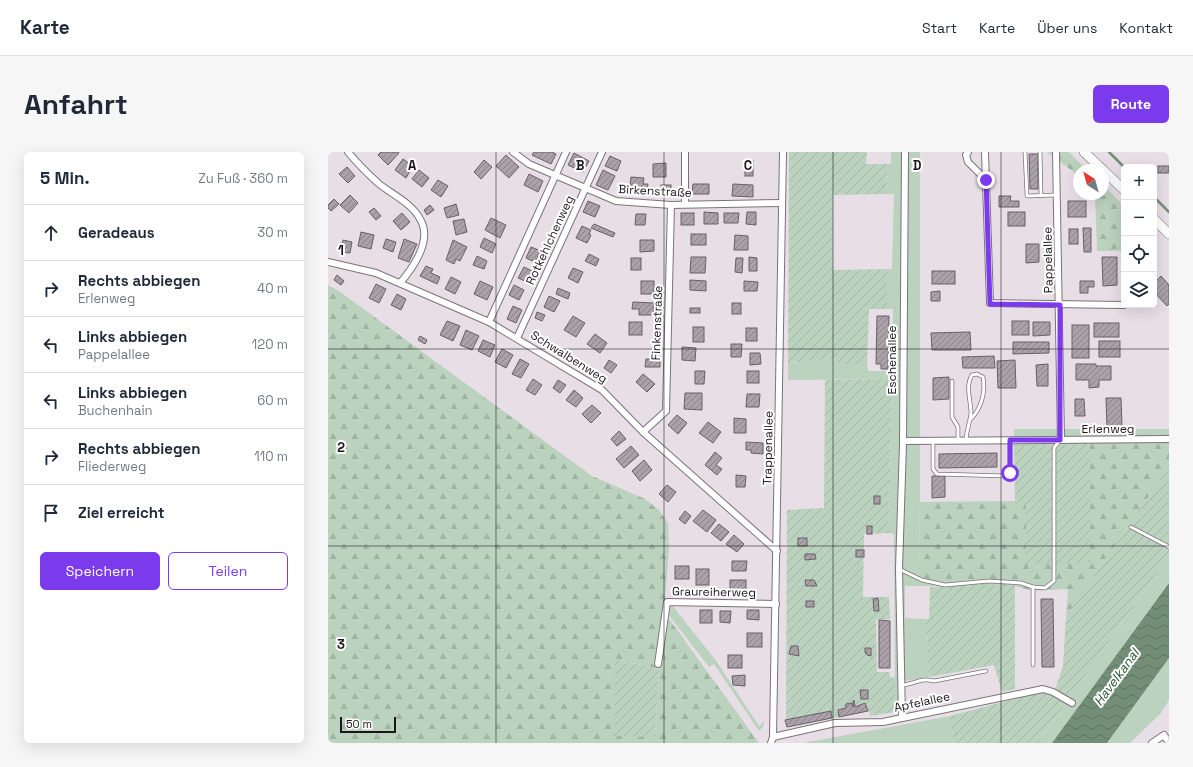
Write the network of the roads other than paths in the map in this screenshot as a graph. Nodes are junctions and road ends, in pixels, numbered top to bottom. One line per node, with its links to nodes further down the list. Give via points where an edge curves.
1 (348, 152): 28 (street, via 421,219 421,250 411,270)
2 (514, 152): 15 (street, Birkenstraße, via 529,164)
3 (566, 152): 15 (street, Rotkehlchenweg)
4 (602, 152): 19 (street, Rotkehlchenweg)
5 (685, 152): 23 (street)
6 (784, 152): 22 (street, Trappenallee)
7 (905, 152): 42 (street, Eschenallee)
8 (968, 152): 17 (street, via 968,162)
9 (985, 152): 17 (street)
10 (1025, 152): 21 (lane, via 1027,196)
11 (1040, 152): 21 (lane)
12 (1056, 152): 20 (street, Pappelallee)
13 (1084, 152): 14 (main road)
14 (1097, 164)
15 (555, 176): 19 (street, Birkenstraße); 31 (street, Rotkehlchenweg)
16 (1109, 176): 18 (main road)
17 (986, 180): 29 (street, via 990,304)
18 (1121, 187)
19 (586, 188): 24 (street, Birkenstraße, via 616,201); 32 (street, Rotkehlchenweg)
20 (1057, 195): 21 (lane); 29 (street, Pappelallee)
21 (1041, 196)
22 (782, 203): 23 (street, Birkenstraße); 45 (street, Trappenallee)
23 (685, 204): 24 (street, Birkenstraße)
24 (672, 205): 35 (street, Finkenstraße, via 666,412)
25 (1157, 223): 26 (main road)
26 (1169, 234)
27 (328, 262): 28 (street, Schwalbenweg, via 376,273)
28 (400, 283): 31 (street, Schwalbenweg)
29 (1060, 305): 30 (street); 38 (street, Pappelallee)
30 (1121, 305)
31 (489, 322): 32 (street, Schwalbenweg)
32 (517, 338): 35 (street, Schwalbenweg, via 602,390)
33 (952, 381): 40 (lane, via 952,417 958,427)
34 (970, 420): 34 (lane, via 969,384 972,376 977,374 983,377 983,399); 41 (lane)
35 (643, 432): 45 (street, Schwalbenweg)
36 (1169, 439): 38 (street, Erlenweg)
37 (1010, 440): 38 (street, Erlenweg); 39 (lane, via 1010,473 1006,476 937,474 933,469); 41 (street, Erlenweg)
38 (1060, 440): 47 (lane, via 1054,448 1054,581 1045,588)
39 (933, 441): 40 (street, Erlenweg); 42 (street, Erlenweg)
40 (958, 441): 41 (street, Erlenweg)
41 (966, 441)
42 (904, 442): 46 (street, Eschenallee)
43 (1131, 527): 44 (lane)
44 (1169, 547)
45 (777, 551): 48 (street, Trappenallee)
46 (900, 569): 47 (lane, via 922,580 945,585 989,581 1021,583); 52 (street, Eschenallee)
47 (1033, 588): 50 (lane)
48 (776, 604): 49 (street, Graureiherweg, via 667,602); 55 (street, Trappenallee)
49 (658, 664)
50 (1033, 665)
51 (986, 671): 52 (lane)
52 (901, 685): 54 (street, Eschenallee)
53 (1072, 703): 54 (street, Apfelallee, via 1043,689)
54 (902, 717): 55 (street, Apfelallee, via 884,722 835,723)
55 (772, 740)
56 (1152, 743): 57 (street, via 1164,735)
57 (1169, 743)

